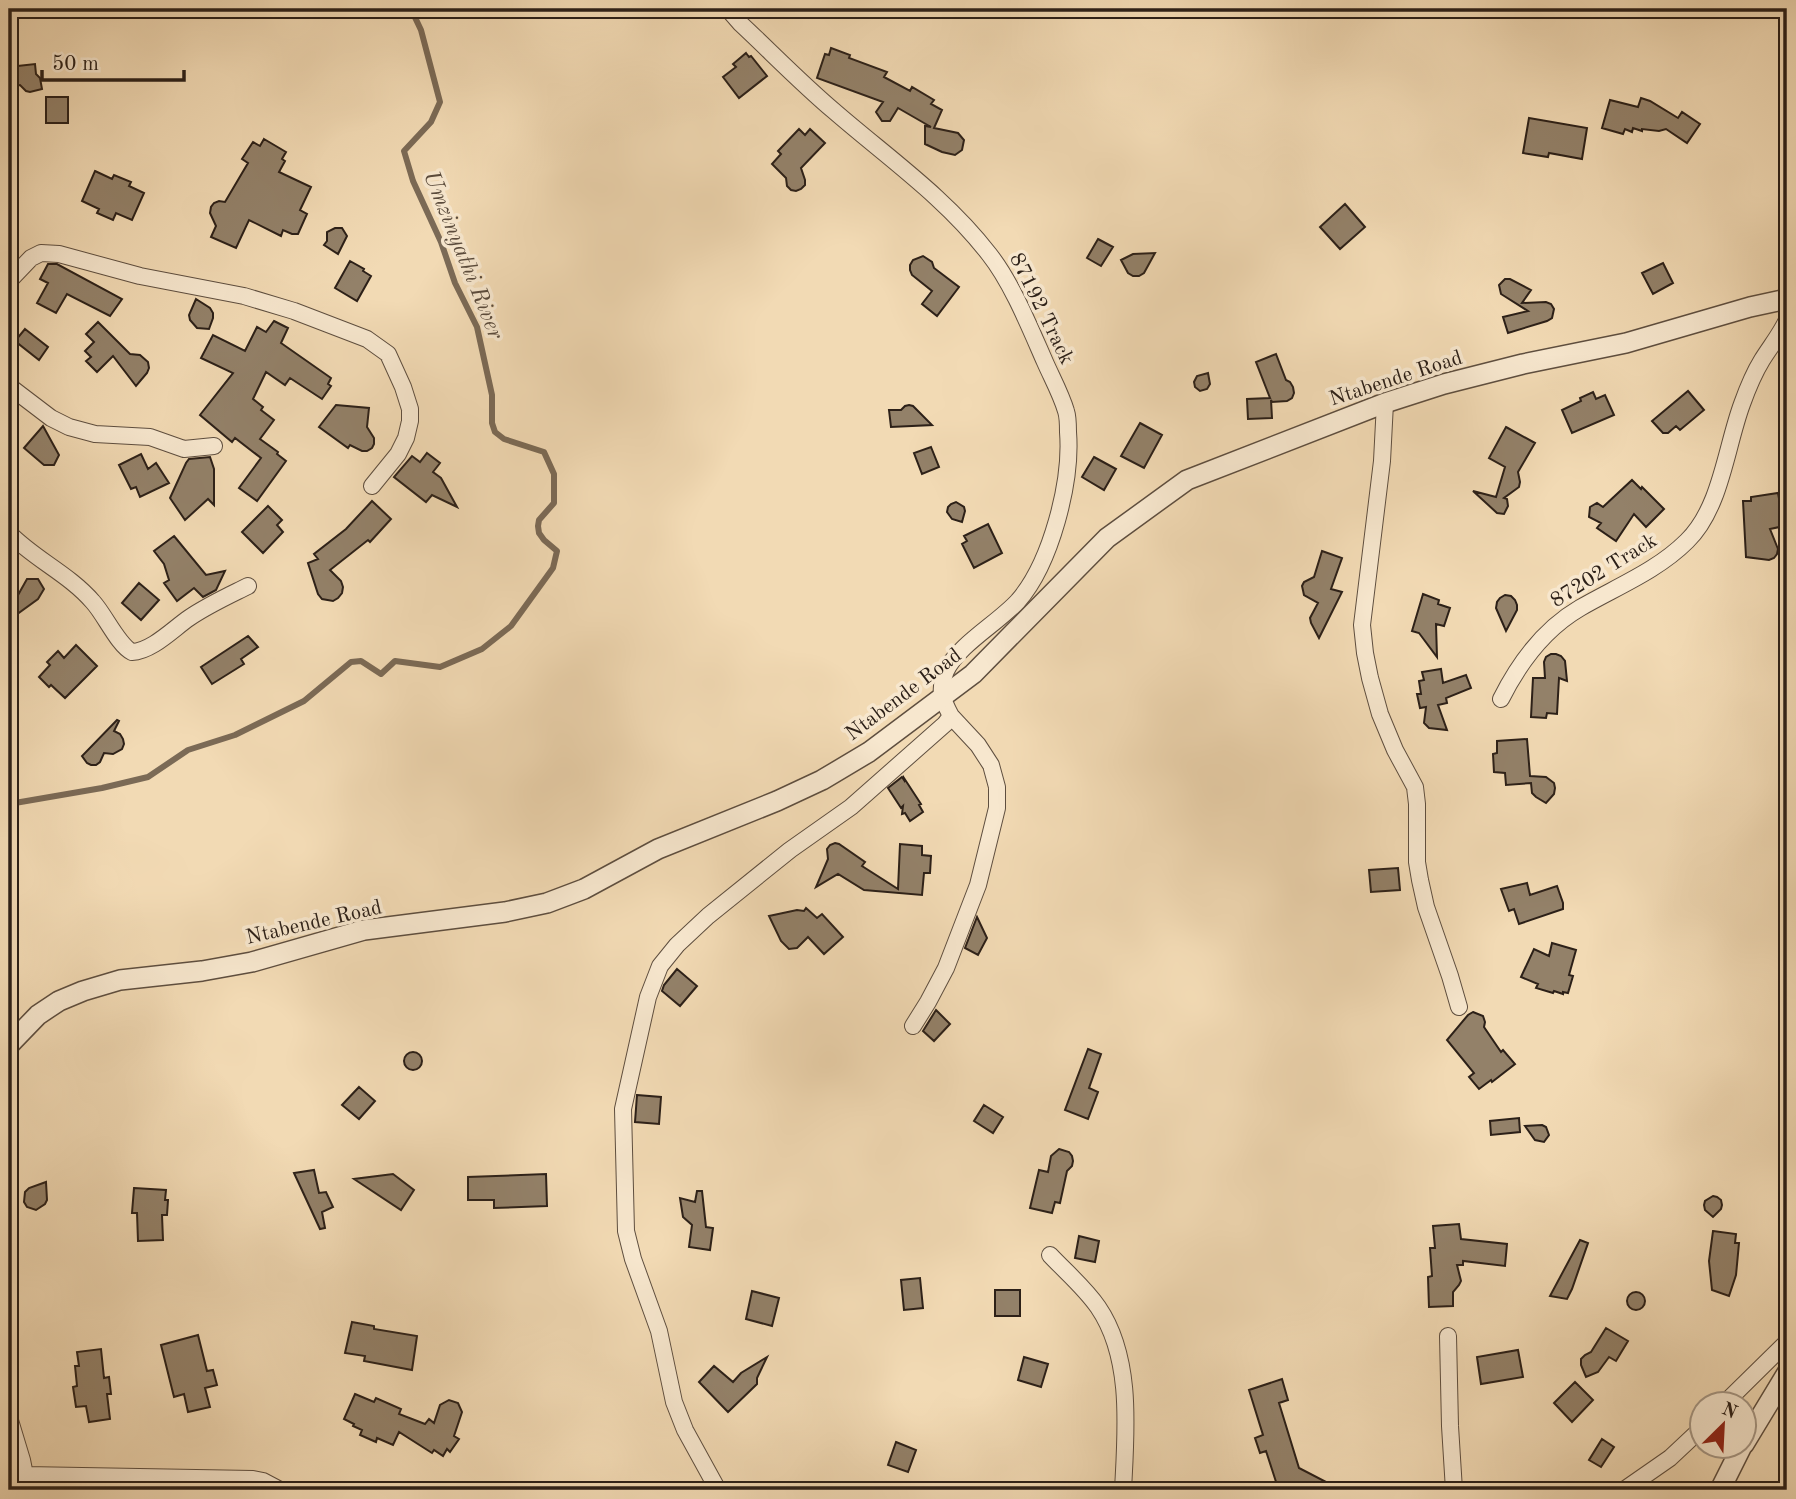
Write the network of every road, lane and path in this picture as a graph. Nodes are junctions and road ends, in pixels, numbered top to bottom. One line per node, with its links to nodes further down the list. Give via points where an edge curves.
1 (728, 9): 11 (street, 87192 Track, via 832,109 920,183 990,255 1016,298 1067,412 1070,449 1054,533 1018,601 949,665)
2 (9, 281): 8 (street, via 31,258 41,253 59,254 140,276 244,296 367,339 388,354 410,409 406,438)
3 (1787, 299): 6 (street, Ntabende Road, via 1626,343 1444,384)
4 (1787, 320): 12 (street, 87202 Track, via 1760,362 1742,404 1710,509 1689,540 1648,572 1559,623 1522,662)
5 (9, 386): 7 (street, via 69,427 96,434 150,437 184,449)
6 (1385, 403): 11 (street, Ntabende Road, via 1186,480 1107,538 973,674); 14 (street, via 1362,625 1380,714 1415,787 1420,880)
7 (214, 446)
8 (372, 486)
9 (9, 533): 10 (street, via 78,587 132,652 147,649 190,617)
10 (248, 586)
11 (942, 698): 13 (street); 16 (street, Ntabende Road, via 822,780 658,849 584,889 547,903 365,930 252,962 120,980 59,1001)
12 (1501, 699)
13 (951, 716): 15 (street, via 991,765 997,808 978,885 946,968); 28 (street, via 851,807 708,915 660,966 648,996 623,1109 625,1231 659,1331 674,1402)
14 (1459, 1007)
15 (913, 1027)
16 (9, 1045)
17 (1050, 1255): 29 (street, via 1097,1304 1114,1341 1124,1396)
18 (1448, 1336): 30 (street)
19 (1787, 1342): 21 (street)
20 (1787, 1373): 23 (street)
21 (1739, 1390)
22 (9, 1417): 26 (street)
23 (1758, 1420)
24 (1688, 1441): 31 (street)
25 (1735, 1460): 32 (street)
26 (27, 1483): 27 (street, via 253,1479)
27 (280, 1490)
28 (718, 1490)
29 (1123, 1490)
30 (1454, 1490)
31 (1625, 1490)
32 (1720, 1490)

